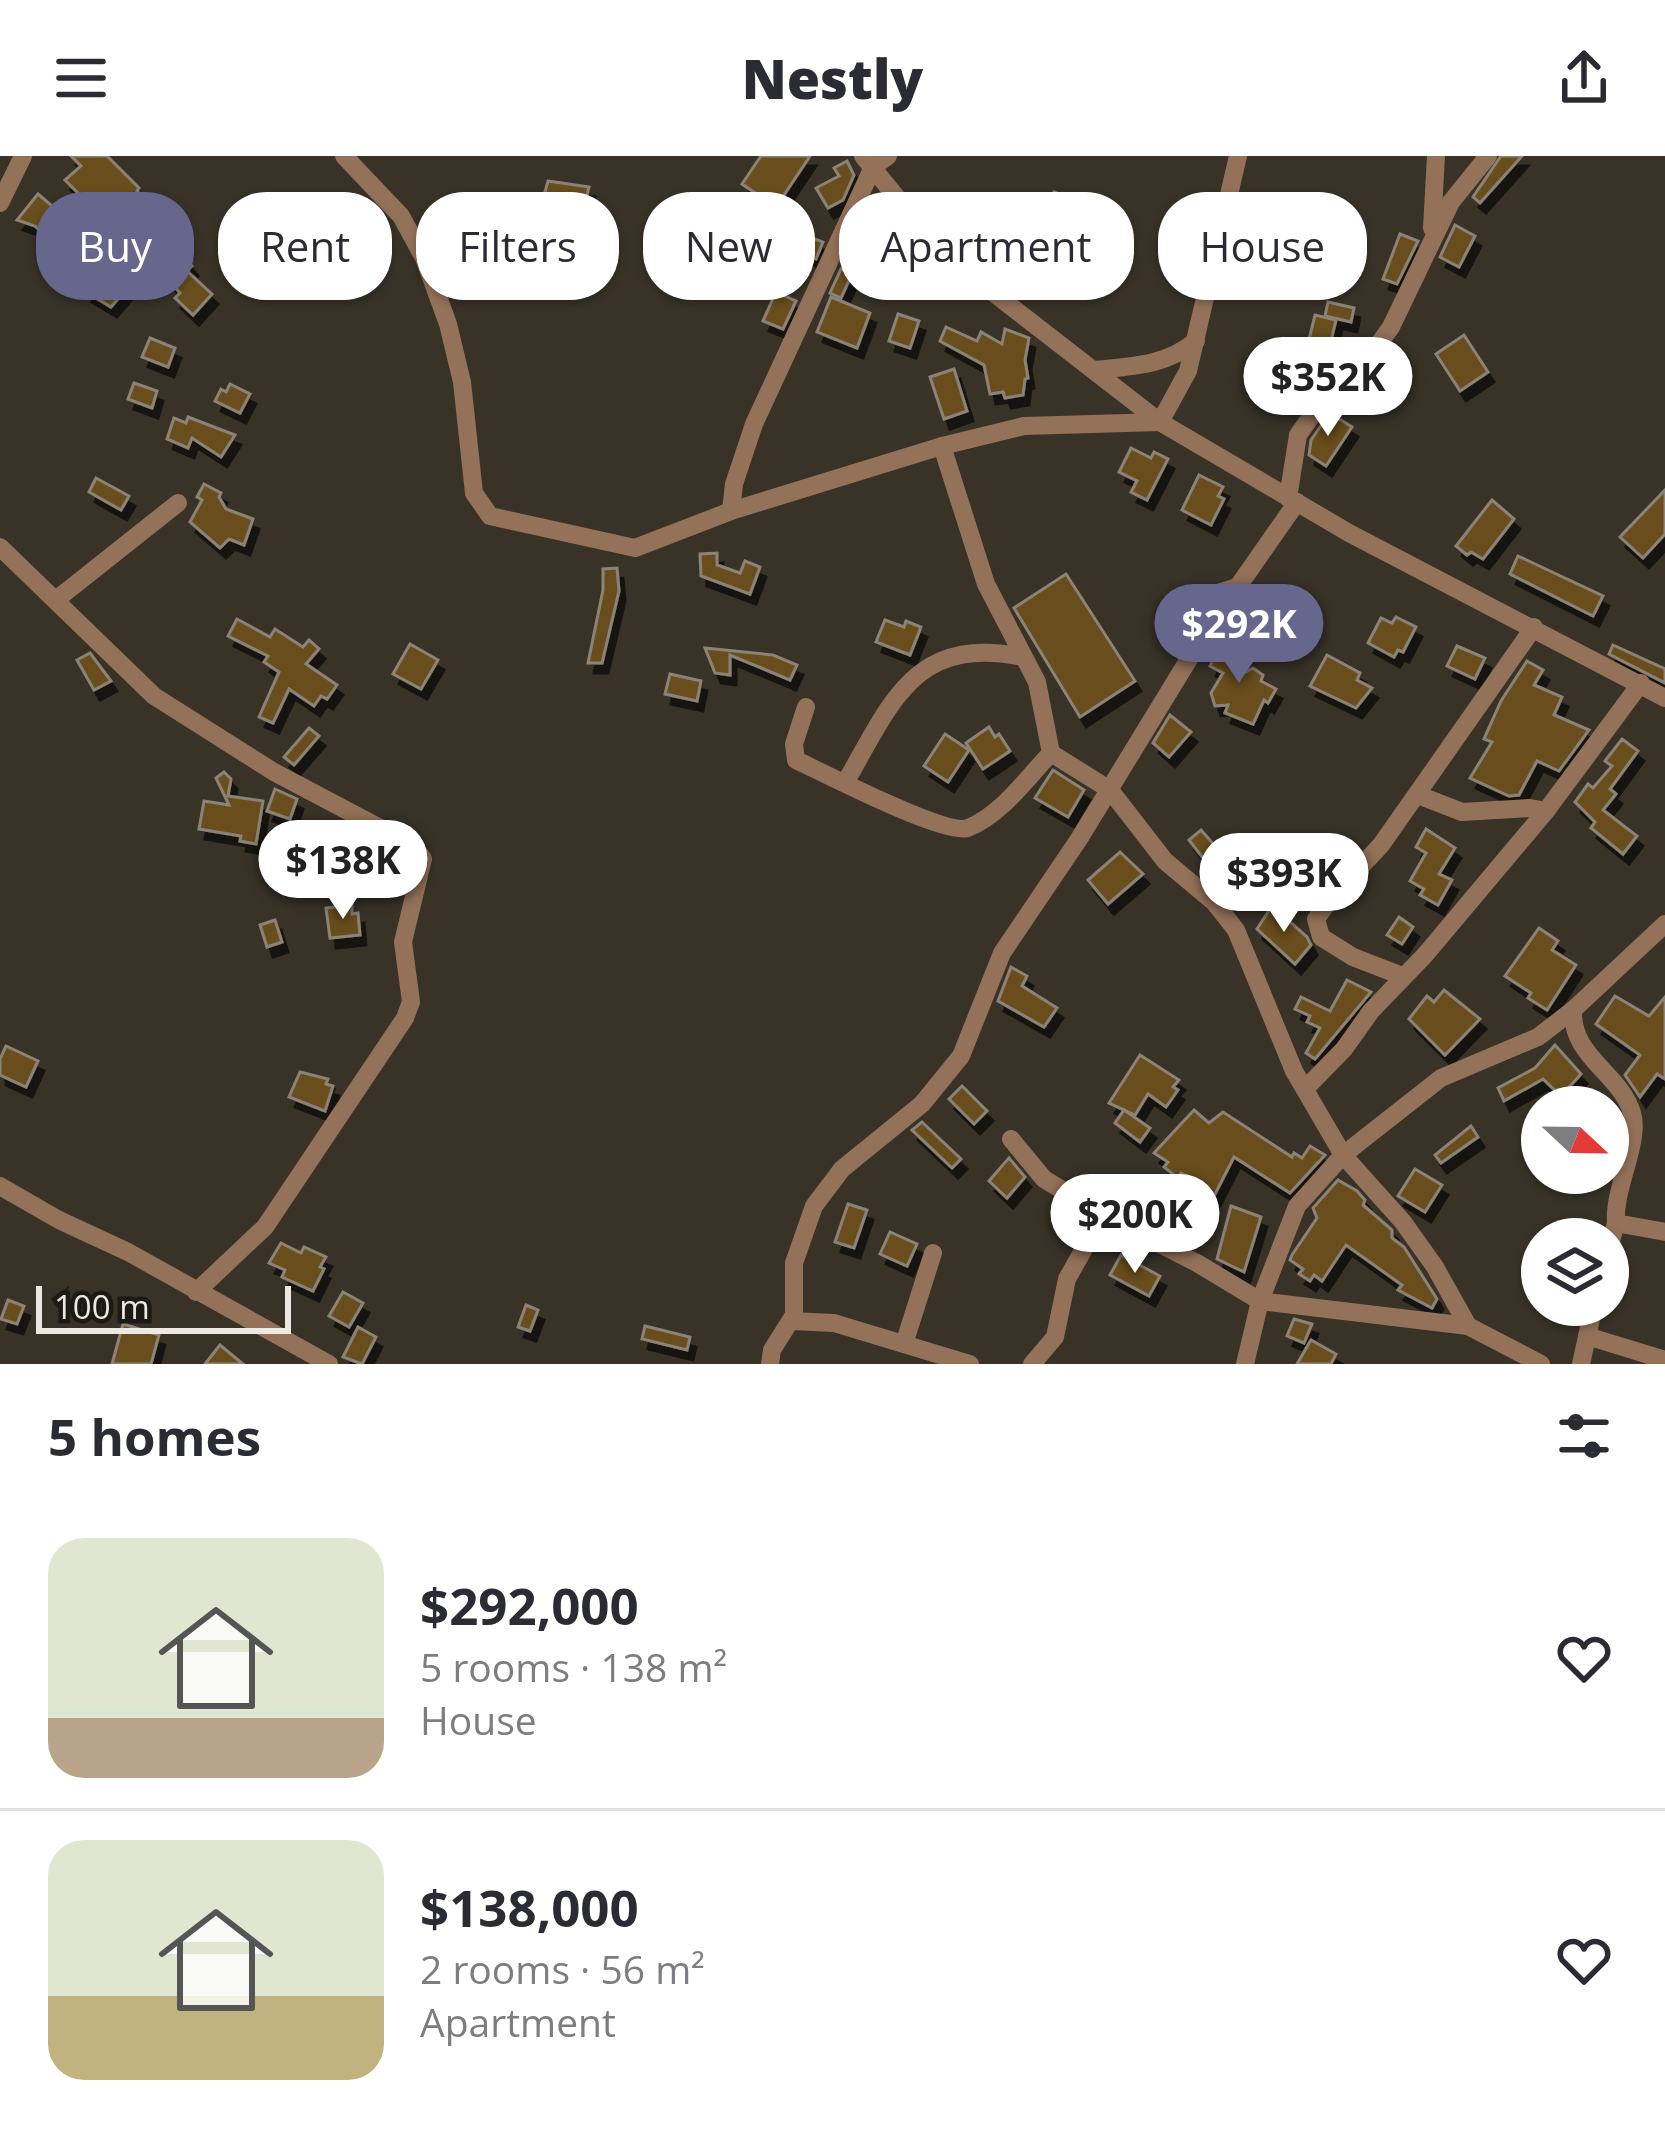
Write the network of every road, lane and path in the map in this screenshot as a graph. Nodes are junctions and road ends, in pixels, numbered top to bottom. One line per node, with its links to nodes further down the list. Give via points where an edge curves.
1 (22, 156): 7 (street)
2 (344, 156): 15 (street, via 401,216 424,258 462,382 473,493 490,516 635,548)
3 (1238, 156): 9 (street)
4 (1436, 156): 8 (street)
5 (1488, 156): 8 (street)
6 (875, 160): 10 (street, via 964,270); 15 (street, via 754,424)
7 (1, 198)
8 (1431, 239): 13 (street, via 1391,327 1347,388 1323,400 1298,435)
9 (1196, 341): 10 (street, via 1161,363); 11 (street)
10 (1094, 370): 11 (street)
11 (1160, 422): 12 (street, via 1024,426); 13 (street)
12 (942, 446): 15 (street); 19 (street, via 986,584)
13 (1293, 500): 18 (street); 25 (street)
14 (178, 503): 17 (street)
15 (731, 512)
16 (0, 547): 17 (street)
17 (57, 599): 40 (street, via 154,695 274,772 414,845 423,859 403,942 411,983 405,1018 265,1226)
18 (1534, 627): 20 (street); 26 (street)
19 (1023, 657): 23 (street, via 1037,682); 24 (street, via 983,652 925,666)
20 (1641, 683): 21 (street); 27 (street)
21 (1665, 698)
22 (806, 707): 24 (street, via 796,760)
23 (1051, 753): 24 (street, via 1000,806 956,830); 25 (street)
24 (845, 783)
25 (1110, 790): 31 (street, via 1165,861 1236,930); 42 (street, via 1002,953 961,1056 922,1104 842,1168 814,1206 794,1263)
26 (1418, 795): 27 (street, via 1462,812); 29 (street, via 1316,920 1321,937)
27 (1546, 812): 29 (street)
28 (1665, 924): 30 (street)
29 (1402, 976): 31 (street)
30 (1573, 1010): 33 (street, via 1538,1037 1442,1078); 36 (street, via 1580,1044 1635,1120)
31 (1305, 1089): 33 (street)
32 (1012, 1139): 35 (street, via 1044,1179)
33 (1343, 1155): 41 (street, via 1297,1206); 43 (street, via 1403,1222)
34 (0, 1186): 40 (street)
35 (1103, 1215): 41 (street); 51 (street, via 1067,1279 1055,1337)
36 (1615, 1218)
37 (1629, 1225): 38 (street)
38 (1665, 1232)
39 (933, 1253): 46 (street)
40 (196, 1292): 48 (street)
41 (1260, 1301): 43 (street); 52 (street)
42 (791, 1321): 46 (street, via 834,1323); 49 (street)
43 (1468, 1325): 53 (street)
44 (1589, 1326): 45 (street)
45 (1587, 1336): 47 (street); 54 (street)
46 (904, 1344): 50 (street)
47 (1665, 1360)
48 (326, 1362)
49 (770, 1364)
50 (970, 1364)
51 (1032, 1364)
52 (1245, 1364)
53 (1541, 1364)
54 (1581, 1364)

